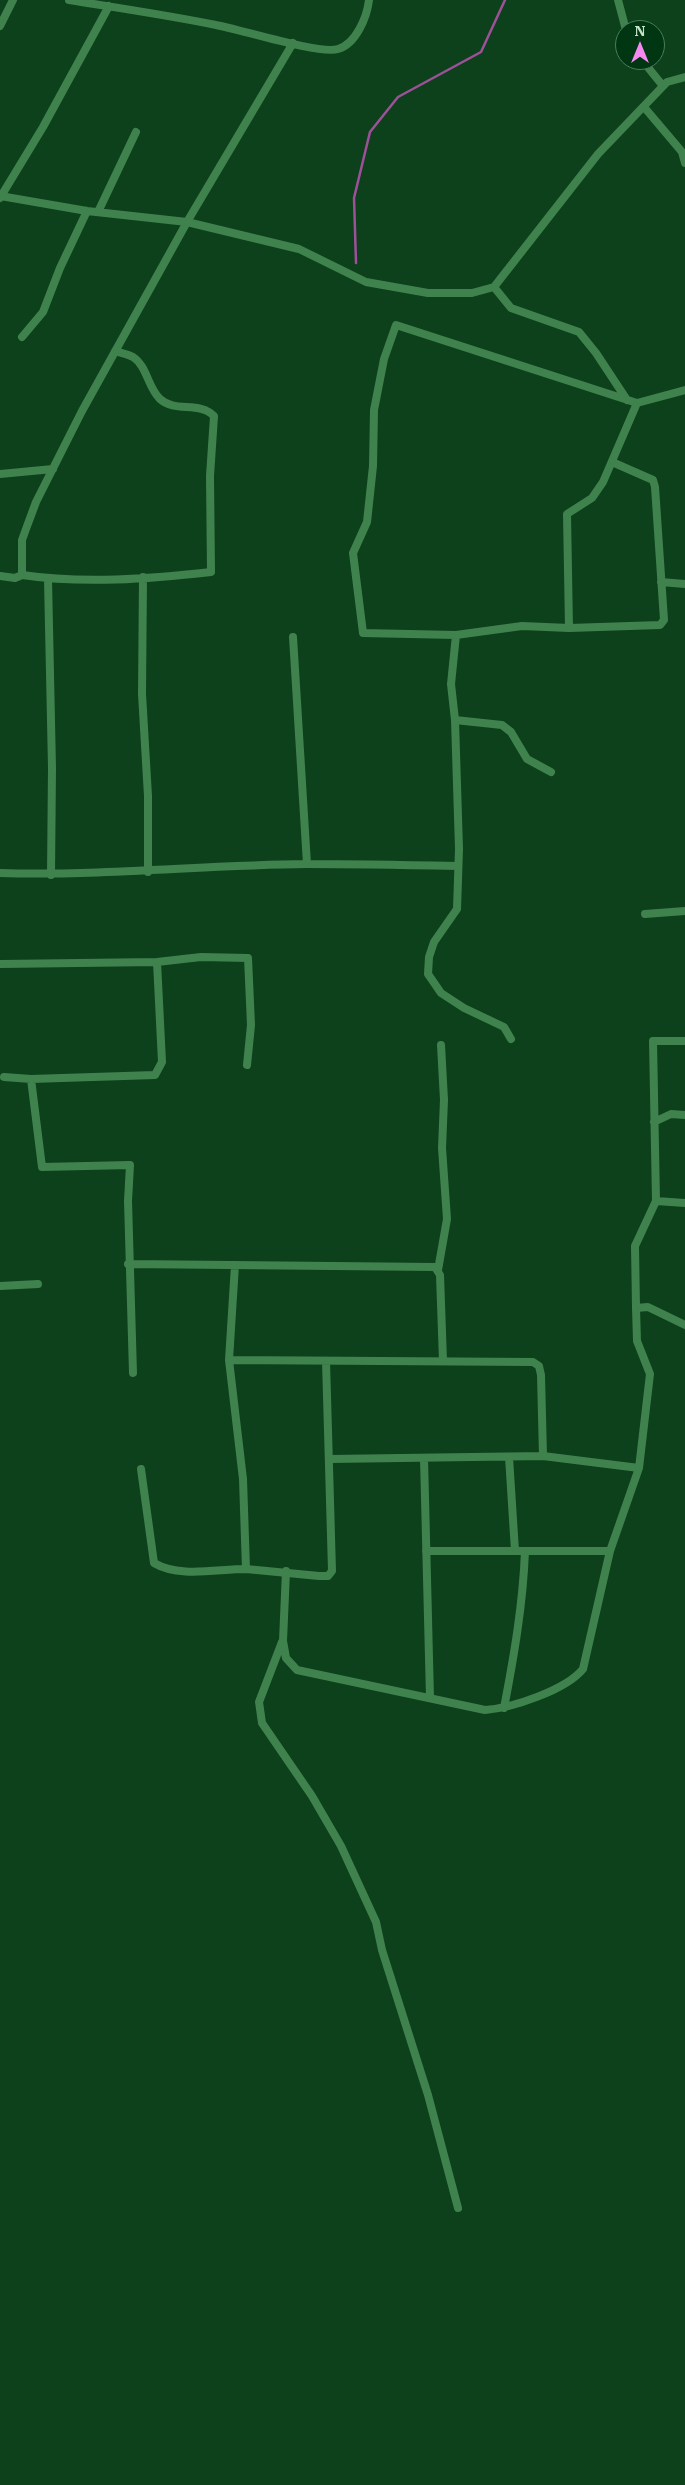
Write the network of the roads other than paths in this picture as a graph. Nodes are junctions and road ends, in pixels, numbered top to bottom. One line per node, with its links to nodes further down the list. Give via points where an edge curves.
1 (13, 0): 8 (street)
2 (69, 0): 5 (street)
3 (369, 0): 9 (street, via 353,39 346,46 328,50)
4 (618, 0): 7 (street)
5 (97, 2): 6 (street)
6 (109, 6): 9 (street); 16 (street, via 43,127)
7 (623, 20)
8 (0, 26)
9 (293, 43): 19 (street)
10 (650, 70): 12 (street)
11 (685, 77): 12 (street)
12 (663, 86): 13 (street)
13 (644, 107): 15 (street, via 682,152); 20 (street, via 598,154)
14 (136, 132): 18 (street)
15 (685, 163)
16 (0, 197): 17 (street)
17 (88, 211): 18 (street); 21 (street, via 43,312)
18 (98, 212): 19 (street)
19 (187, 222): 20 (street, via 299,250 366,282 428,294 472,294); 22 (street)
20 (494, 287): 24 (street, via 511,308 579,332)
21 (22, 337)
22 (115, 351): 27 (street); 31 (street, via 139,362 160,400 171,405 207,409 214,416 210,476 211,572)
23 (685, 390): 25 (street)
24 (627, 400): 25 (street); 36 (street, via 396,325 384,359 374,410 367,522 353,553 362,633)
25 (638, 403): 26 (street)
26 (612, 462): 33 (street, via 652,480 655,487); 35 (street, via 592,498 567,514)
27 (53, 469): 28 (street); 29 (street, via 22,540)
28 (0, 474)
29 (22, 575): 30 (street, via 15,578); 32 (street)
30 (0, 576)
31 (143, 578): 32 (street); 42 (street, via 142,694 148,796)
32 (48, 579): 44 (street)
33 (661, 582): 34 (street); 35 (street, via 664,620 660,625)
34 (685, 584)
35 (569, 628): 36 (street, via 522,626)
36 (456, 635): 38 (street, via 451,684)
37 (293, 636): 40 (street)
38 (455, 720): 39 (street, via 502,725 511,732 527,759); 41 (street)
39 (551, 772)
40 (307, 864): 41 (street); 42 (street)
41 (458, 866): 49 (street, via 458,909 434,942 428,974 441,993 504,1027)
42 (148, 872): 44 (street)
43 (0, 873): 44 (street)
44 (51, 875)
45 (685, 911): 46 (street)
46 (645, 914)
47 (157, 962): 48 (street); 52 (street, via 201,957 248,958 250,1025); 54 (street, via 162,1062 155,1075)
48 (0, 964)
49 (511, 1039)
50 (685, 1041): 56 (street, via 652,1041)
51 (441, 1045): 61 (street, via 442,1148 447,1219)
52 (246, 1064)
53 (4, 1077): 54 (street)
54 (31, 1078): 59 (street, via 42,1167 130,1165)
55 (685, 1115): 56 (street, via 671,1114)
56 (654, 1122): 57 (street)
57 (656, 1201): 58 (street); 64 (street, via 635,1246)
58 (685, 1203)
59 (129, 1264): 60 (street); 69 (street)
60 (235, 1264): 61 (street, via 431,1266); 66 (street)
61 (438, 1270): 68 (street)
62 (38, 1284): 63 (street)
63 (0, 1286)
64 (636, 1308): 65 (street, via 648,1307); 74 (street, via 637,1341 650,1374)
65 (685, 1325)
66 (229, 1360): 67 (street); 80 (street, via 243,1479)
67 (326, 1361): 68 (street); 73 (street)
68 (443, 1362): 70 (street, via 533,1362 540,1366)
69 (133, 1373)
70 (543, 1456): 71 (street); 74 (street)
71 (509, 1457): 72 (street); 77 (street)
72 (424, 1458): 73 (street); 76 (street)
73 (330, 1459): 81 (street, via 332,1571 328,1576)
74 (639, 1468): 79 (street)
75 (141, 1469): 80 (street, via 154,1562 164,1569)
76 (426, 1551): 77 (street); 83 (street)
77 (516, 1551): 78 (street)
78 (525, 1551): 79 (street); 84 (street, via 524,1591)
79 (610, 1551): 84 (street, via 583,1669 556,1688)
80 (246, 1568): 81 (street)
81 (286, 1571): 82 (street)
82 (282, 1641): 83 (street, via 286,1658 297,1670); 85 (street, via 259,1702 262,1724 312,1796 376,1922)
83 (430, 1698): 84 (street, via 485,1710)
84 (504, 1708)
85 (458, 2208)

